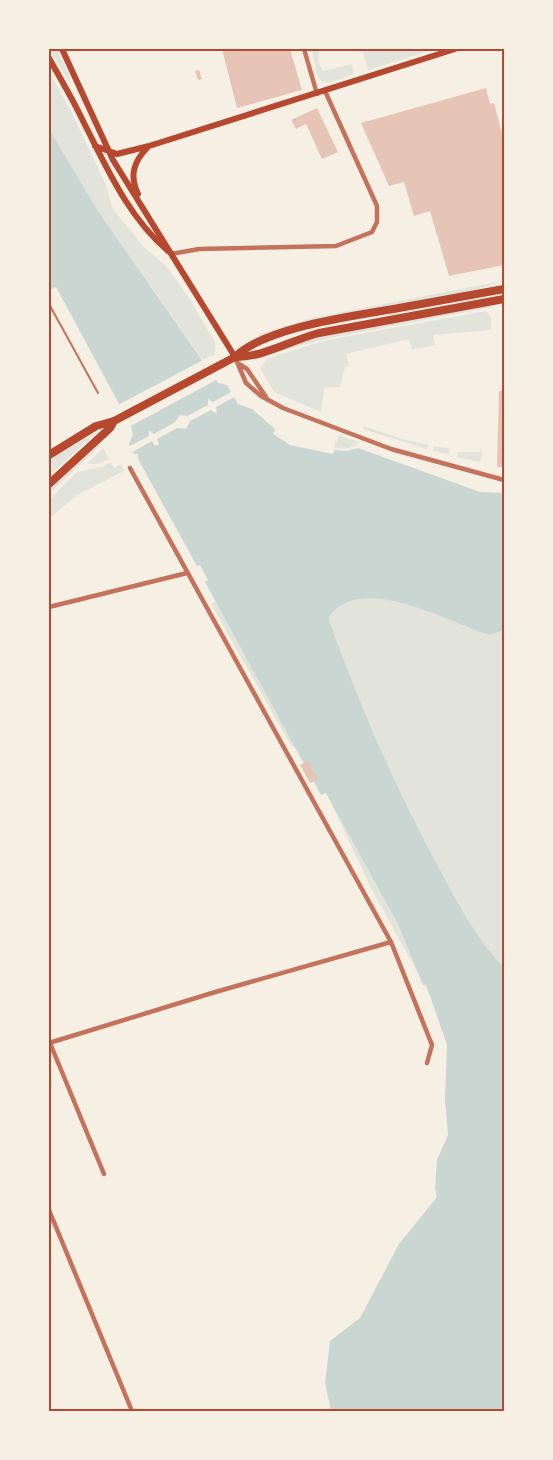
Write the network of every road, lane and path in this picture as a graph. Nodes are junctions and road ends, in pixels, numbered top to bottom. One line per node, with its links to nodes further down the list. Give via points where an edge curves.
1 (62, 49): 9 (main road)
2 (304, 49): 6 (street)
3 (455, 49): 5 (main road)
4 (49, 58): 7 (main road)
5 (325, 91): 6 (main road); 11 (street, via 377,206 377,222 372,232 336,246 199,249)
6 (317, 94): 8 (main road)
7 (95, 146): 9 (main road); 11 (main road, via 132,211)
8 (149, 146): 9 (main road, via 117,154); 10 (main road, via 138,158 132,177)
9 (108, 151): 10 (main road)
10 (145, 211): 11 (main road)
11 (171, 254): 15 (main road)
12 (504, 289): 15 (highway, via 293,330 244,349)
13 (504, 299): 15 (highway, via 318,333)
14 (49, 304): 16 (lane)
15 (237, 361): 17 (street, via 247,369); 17 (street, via 246,383); 18 (highway, via 216,367)
16 (98, 394)
17 (268, 401): 21 (street, via 371,442)
18 (114, 421): 19 (highway, via 96,426); 22 (highway)
19 (49, 455)
20 (130, 468): 23 (street)
21 (504, 480)
22 (49, 484)
23 (187, 573): 24 (street); 25 (street)
24 (49, 607)
25 (391, 942): 26 (street); 27 (street, via 432,1046)
26 (50, 1043): 28 (street)
27 (426, 1063)
28 (104, 1174)
29 (49, 1210): 30 (street)
30 (132, 1411)

